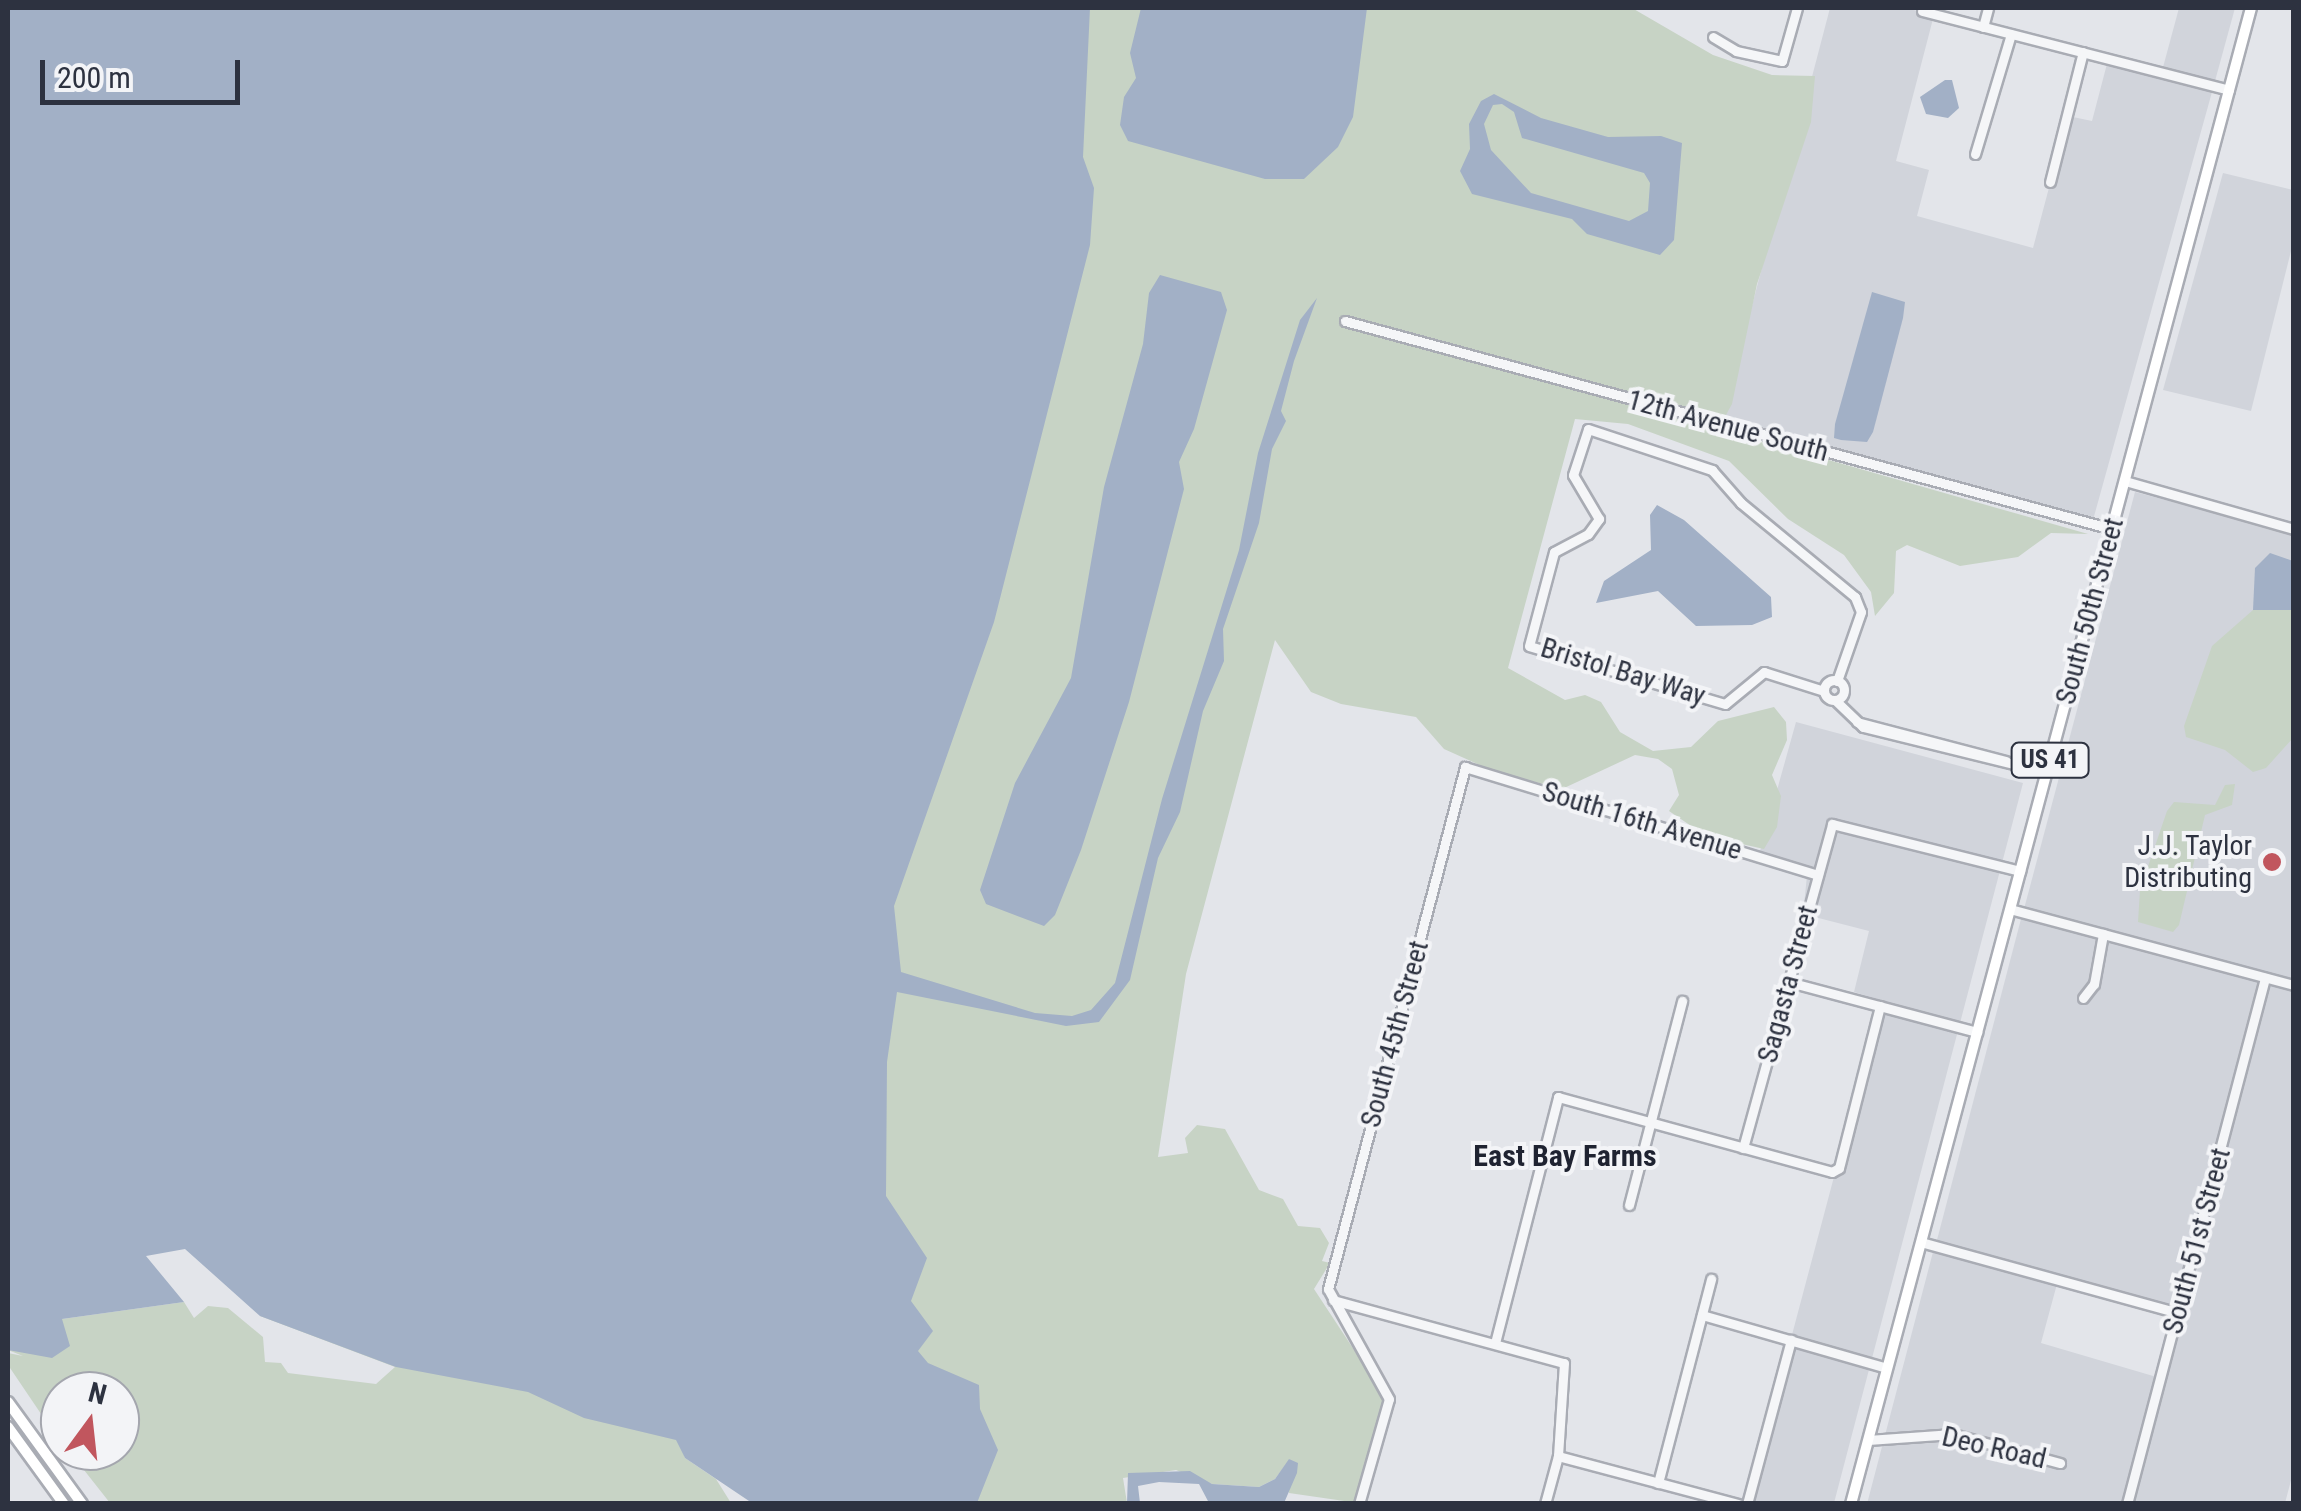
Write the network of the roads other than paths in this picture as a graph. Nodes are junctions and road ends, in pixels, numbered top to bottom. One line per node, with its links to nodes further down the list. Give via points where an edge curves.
1 (1797, 8): 7 (street, via 1782,61 1736,51)
2 (1988, 8): 5 (street)
3 (2251, 8): 9 (main road, South 50th Street / US 41)
4 (1922, 10): 5 (street)
5 (1983, 27): 6 (street)
6 (2011, 34): 8 (street); 10 (street)
7 (1714, 37)
8 (2083, 52): 9 (street); 11 (street)
9 (2229, 90): 13 (main road, South 50th Street / US 41)
10 (1975, 154)
11 (2050, 182)
12 (1344, 321): 14 (street, 12th Avenue South)
13 (2124, 481): 14 (main road, South 50th Street / US 41); 15 (street)
14 (2112, 529): 20 (main road, South 50th Street / US 41)
15 (2294, 529)
16 (1837, 681): 17 (street); 17 (street, Bristol Bay Way, via 1860,612 1855,597 1741,503 1712,470 1596,429 1582,435 1573,476 1599,519 1588,534 1554,552 1529,646 1725,704 1764,672); 18 (street, via 1843,691)
17 (1824, 691): 18 (street)
18 (1835, 700): 20 (street, via 1857,722)
19 (1465, 767): 22 (street, South 16th Avenue); 37 (street, South 45th Street, via 1328,1290)
20 (2046, 772): 21 (main road, South 50th Street / US 41)
21 (2020, 871): 22 (street, Sagasta Street, via 1835,822); 23 (main road, South 50th Street / US 41)
22 (1818, 875): 26 (street, Sagasta Street)
23 (2010, 909): 24 (street); 31 (main road, South 50th Street / US 41)
24 (2103, 934): 25 (street); 28 (street, via 2094,984)
25 (2265, 978): 27 (street); 38 (street, South 51st Street)
26 (1789, 982): 30 (street); 33 (street, Sagasta Street)
27 (2294, 985)
28 (2083, 998)
29 (1682, 1001): 32 (street)
30 (1880, 1006): 31 (street); 33 (street, via 1839,1168 1832,1172)
31 (1977, 1032): 35 (main road, South 50th Street / US 41)
32 (1651, 1122): 33 (street); 34 (street); 41 (street, via 1558,1098)
33 (1743, 1148)
34 (1629, 1204)
35 (1920, 1242): 38 (street); 42 (main road, South 50th Street / US 41)
36 (1711, 1279): 39 (street)
37 (1333, 1300): 41 (street); 51 (street, via 1389,1399)
38 (2178, 1313): 56 (street, South 51st Street)
39 (1702, 1315): 40 (street); 48 (street)
40 (1790, 1340): 42 (street); 54 (street)
41 (1495, 1343): 46 (street, via 1564,1363)
42 (1887, 1368): 45 (main road, South 50th Street / US 41)
43 (8, 1402): 50 (main road)
44 (8, 1427): 49 (main road)
45 (1868, 1440): 47 (street, Deo Road, via 1952,1434); 55 (main road, South 50th Street / US 41)
46 (1558, 1456): 48 (street); 52 (street)
47 (2060, 1463)
48 (1658, 1482): 53 (street)
49 (64, 1504)
50 (82, 1504)
51 (1359, 1504)
52 (1545, 1504)
53 (1738, 1504)
54 (1747, 1504)
55 (1850, 1504)
56 (2128, 1504)

